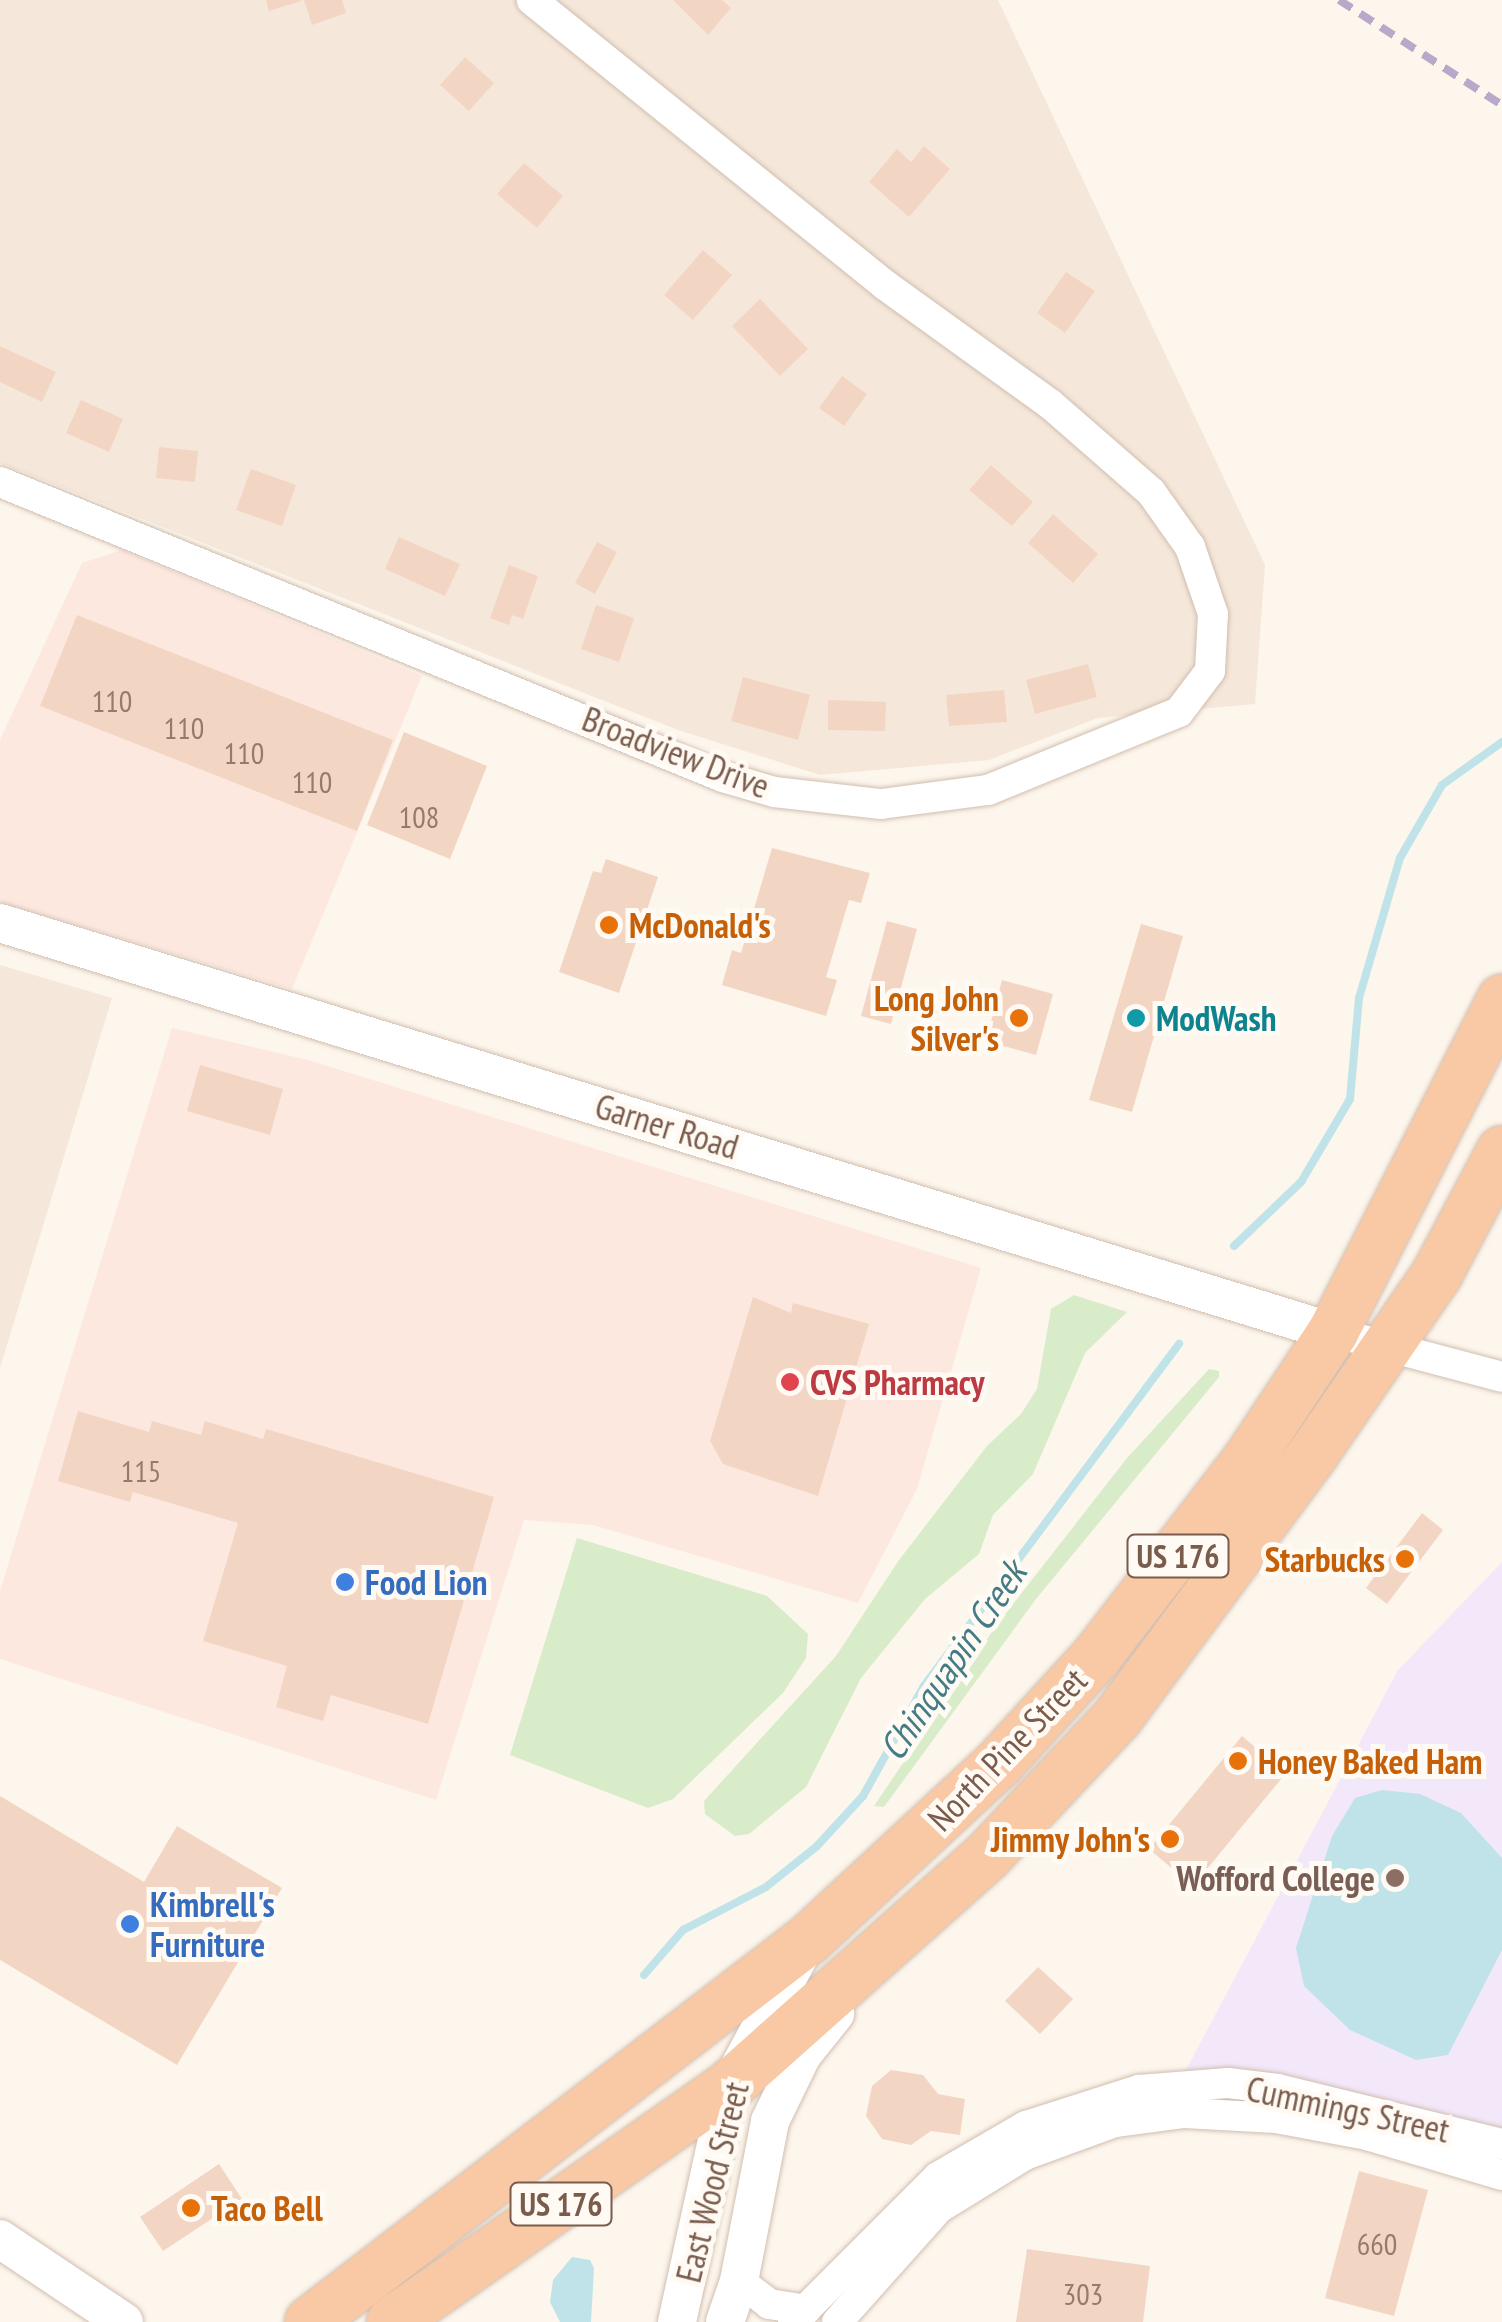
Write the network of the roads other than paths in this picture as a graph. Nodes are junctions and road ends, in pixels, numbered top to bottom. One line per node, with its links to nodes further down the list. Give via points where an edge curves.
1 (532, 0): 2 (street, Broadview Drive, via 885,285 1050,404 1151,492 1190,547 1214,614 1210,670 1179,712 988,790 881,804 774,792 723,777)
2 (0, 482)
3 (0, 923): 6 (street, Garner Road)
4 (1502, 1000): 6 (highway, North Pine Street / US 176)
5 (1502, 1151): 7 (highway, North Pine Street / US 176, via 1437,1274)
6 (1333, 1332): 7 (street); 9 (highway, North Pine Street / US 176, via 1248,1460 1097,1656 974,1787)
7 (1388, 1344): 8 (street); 10 (highway, North Pine Street / US 176, via 1117,1718 989,1854)
8 (1502, 1377)
9 (809, 1939): 11 (street, East Wood Street); 18 (highway, North Pine Street / US 176)
10 (882, 1954): 11 (highway, North Pine Street / US 176); 15 (street, East Wood Street, via 784,2088 761,2156)
11 (729, 2086): 19 (highway, North Pine Street / US 176); 20 (street, East Wood Street)
12 (1502, 2144): 16 (street, Cummings Street, via 1278,2088 1188,2084 1140,2090 1026,2126 948,2170 900,2208)
13 (1502, 2175): 22 (street, Cummings Street, via 1367,2135 1276,2118 1184,2113 1115,2122 1025,2155 950,2200 902,2243)
14 (0, 2240): 17 (street)
15 (740, 2281): 16 (street); 21 (street, East Wood Street)
16 (799, 2316)
17 (124, 2322)
18 (310, 2322)
19 (392, 2322)
20 (677, 2322)
21 (725, 2322)
22 (837, 2322)

